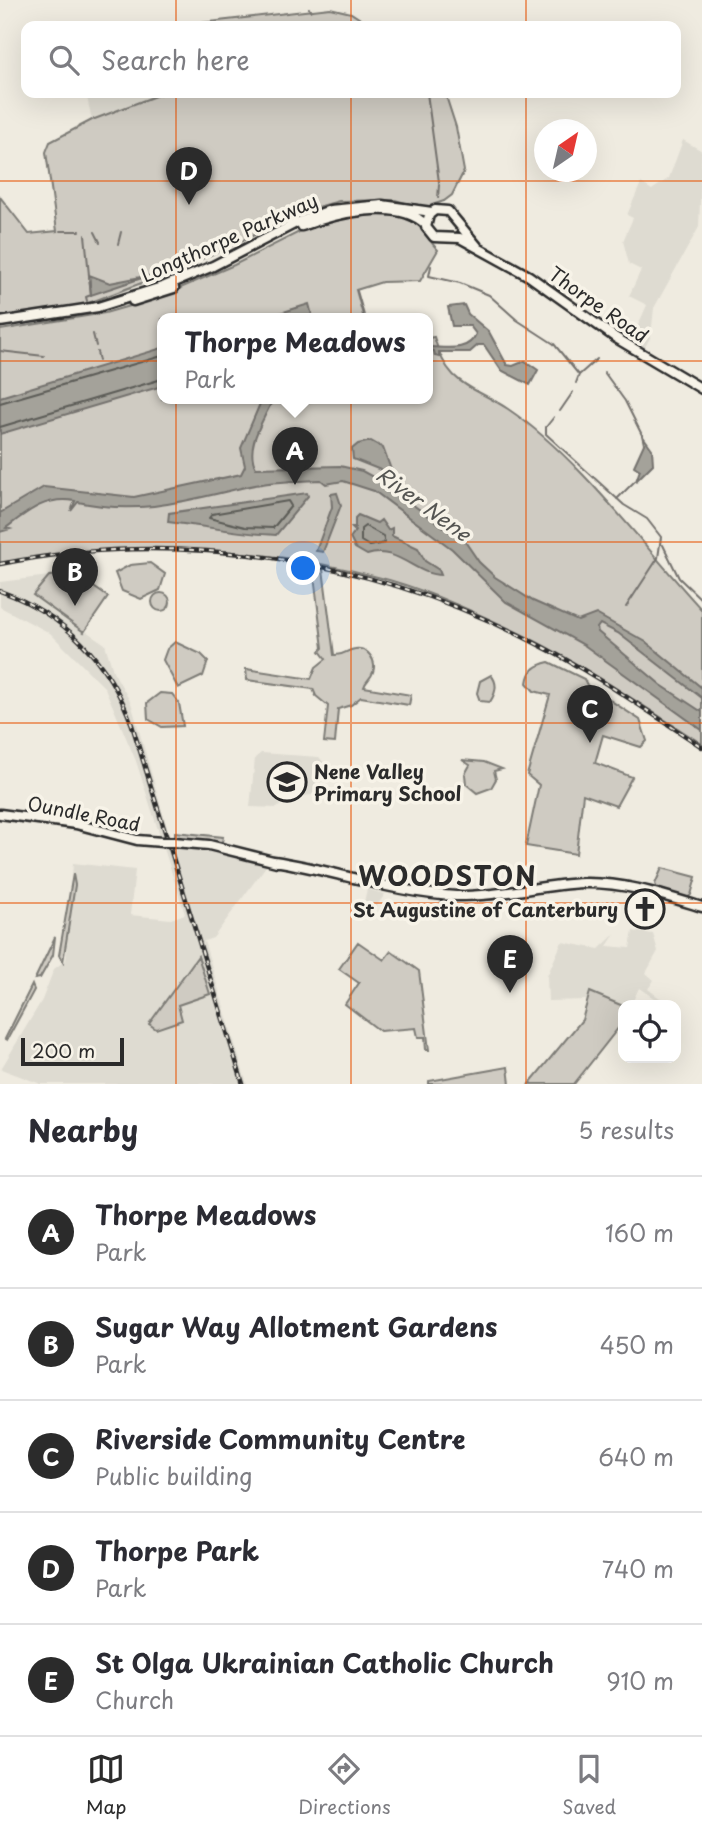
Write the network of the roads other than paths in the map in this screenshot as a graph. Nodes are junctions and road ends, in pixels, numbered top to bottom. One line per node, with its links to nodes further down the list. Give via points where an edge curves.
1 (432, 212): 2 (main road, via 444,209); 3 (main road); 6 (main road, Longthorpe Parkway, via 382,205 330,210 164,286 98,307)
2 (455, 220): 4 (main road); 5 (main road, Thorpe Road)
3 (426, 225): 4 (main road, via 435,237); 6 (main road, Longthorpe Parkway, via 405,214 382,211 334,214 157,295 93,312)
4 (448, 237): 5 (main road, Thorpe Road)
5 (477, 246): 7 (main road, Thorpe Road)
6 (0, 324)
7 (702, 389)
8 (0, 814): 9 (main road, Oundle Road, bridge, via 76,824 137,840 209,845)
9 (274, 861): 10 (main road); 10 (main road, via 313,863 322,858); 11 (main road)
10 (335, 872): 11 (main road)
11 (362, 882): 12 (main road, via 457,896 601,883 646,890)
12 (702, 907)

